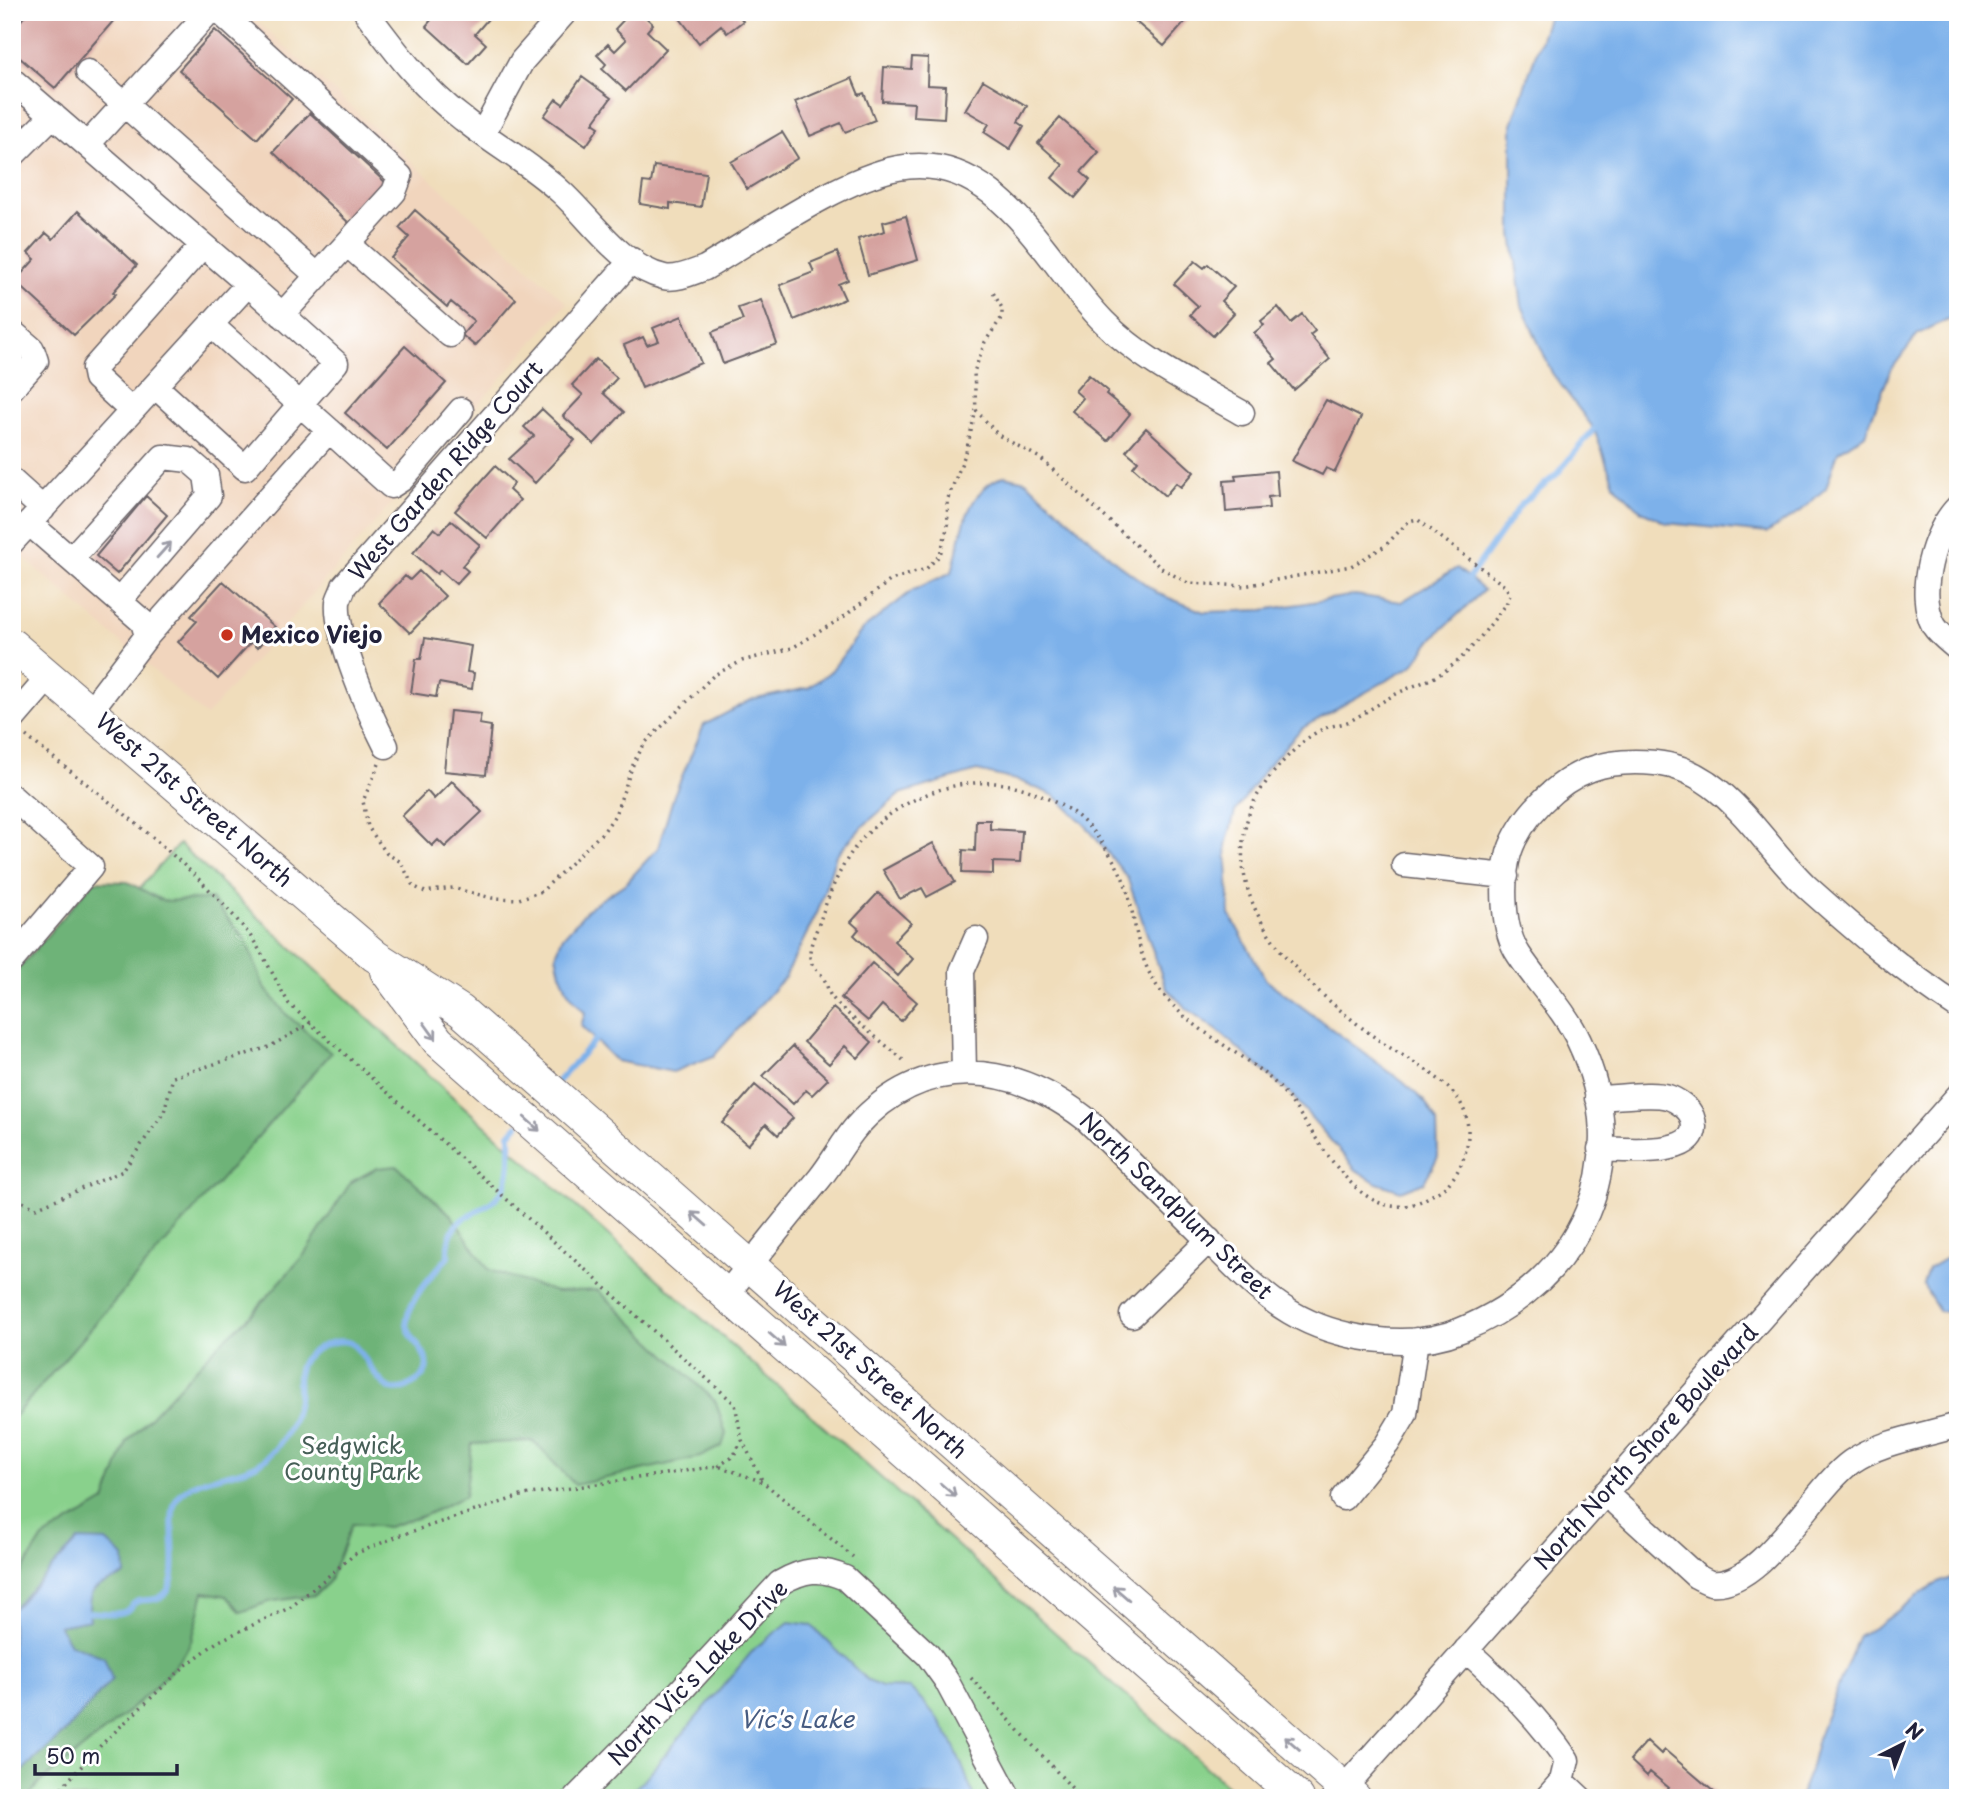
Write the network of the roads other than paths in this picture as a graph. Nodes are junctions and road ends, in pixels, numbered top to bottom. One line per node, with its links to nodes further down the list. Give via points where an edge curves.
1 (213, 12): 7 (street)
2 (220, 12): 12 (street, via 400,176 394,192)
3 (366, 12): 9 (street, via 410,70)
4 (565, 12): 9 (street, via 522,61)
5 (88, 72): 7 (street)
6 (12, 80): 8 (street)
7 (124, 104): 10 (street); 15 (street)
8 (53, 115): 10 (street); 11 (street)
9 (483, 133): 14 (street, via 531,167)
10 (88, 145): 13 (street)
11 (12, 156)
12 (347, 244): 15 (street); 20 (street)
13 (203, 245): 16 (street); 24 (street, via 94,368 96,378)
14 (632, 260): 26 (street, via 665,278 685,275 858,180 900,167 967,176 1031,231 1104,323 1158,364); 40 (street, West Garden Ridge Court, via 344,586 338,601 345,639 366,706)
15 (318, 276): 17 (street)
16 (248, 284): 17 (street); 18 (street)
17 (282, 315): 23 (street, via 336,363)
18 (211, 324): 21 (street); 23 (street)
19 (12, 332): 22 (street, via 32,349 36,360)
20 (450, 335)
21 (155, 386): 23 (street, via 245,468); 24 (street)
22 (12, 388)
23 (301, 405): 27 (street)
24 (132, 411): 30 (street)
25 (461, 411): 27 (street, via 391,486)
26 (1242, 413)
27 (328, 430): 34 (street)
28 (12, 481): 30 (street)
29 (1958, 507): 36 (street, via 1937,536 1929,564 1928,597 1934,626)
30 (36, 516): 31 (street); 32 (street)
31 (12, 542)
32 (71, 559): 33 (street); 33 (street, one-way to 32, via 209,496 206,475 189,460 163,457)
33 (119, 601): 34 (street, via 143,622)
34 (147, 636): 38 (street)
35 (12, 645): 37 (main road, West 21st Street North)
36 (1958, 649)
37 (50, 677): 38 (main road, West 21st Street North); 39 (street)
38 (90, 711): 45 (main road, West 21st Street North)
39 (18, 726)
40 (386, 746)
41 (12, 796): 46 (street, via 91,867)
42 (1404, 864): 43 (street)
43 (1506, 876): 47 (street, North Sandplum Street, via 1509,852 1527,820 1555,790 1590,769 1628,762 1660,763 1695,776 1721,793 1790,871 1832,909 1919,982); 50 (street, North Sandplum Street, via 1504,891 1516,951 1578,1040)
44 (976, 939): 48 (street, via 962,971)
45 (375, 956): 53 (main road, West 21st Street North, one-way to 45, via 461,1011); 54 (main road, West 21st Street North, one-way to 54, via 438,1041)
46 (12, 960)
47 (1958, 1007)
48 (964, 1072): 52 (street, North Sandplum Street, via 1028,1084 1060,1099); 53 (street, North Sandplum Street, via 915,1083 858,1126)
49 (1958, 1096): 58 (street, North North Shore Boulevard)
50 (1597, 1098): 51 (street, North Sandplum Street); 51 (street, via 1667,1097 1688,1109 1694,1120 1691,1133 1674,1147)
51 (1600, 1149): 56 (street, North Sandplum Street, via 1588,1208 1572,1243 1547,1276 1515,1303 1482,1322 1450,1335)
52 (1209, 1240): 55 (street); 56 (street, North Sandplum Street, via 1253,1284 1314,1325 1371,1338)
53 (751, 1264): 54 (street, North Sandplum Street); 62 (main road, West 21st Street North, one-way to 53)
54 (726, 1295): 65 (main road, West 21st Street North, one-way to 65)
55 (1132, 1315)
56 (1416, 1340): 59 (street, via 1405,1415)
57 (1958, 1425): 58 (street, via 1870,1450 1849,1464 1755,1566 1735,1579 1711,1583 1696,1576)
58 (1605, 1493): 60 (street, North North Shore Boulevard)
59 (1343, 1498)
60 (1466, 1650): 61 (street, via 1543,1725 1567,1760); 62 (street, North North Shore Boulevard)
61 (1563, 1792)
62 (1345, 1794)
63 (576, 1798): 64 (street, North Vic's Lake Drive, via 780,1583 812,1569 845,1578 928,1655)
64 (1009, 1798)
65 (1298, 1798)

